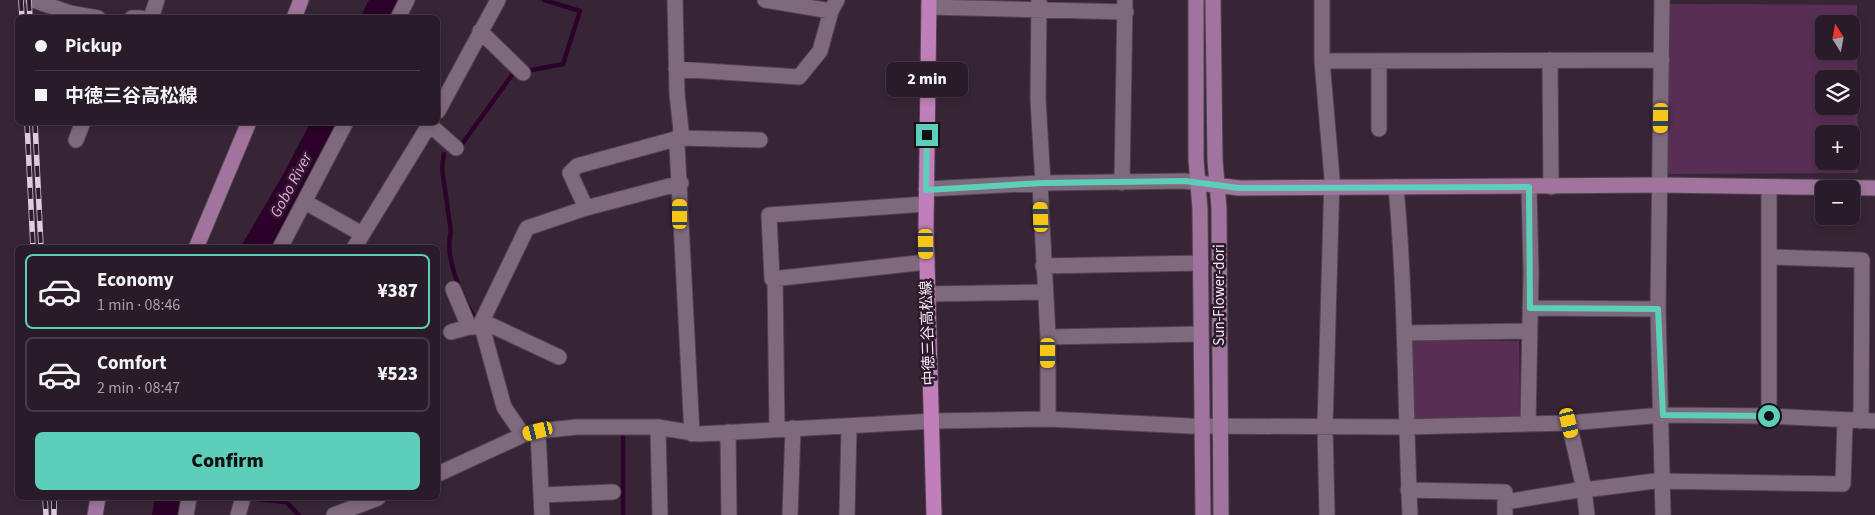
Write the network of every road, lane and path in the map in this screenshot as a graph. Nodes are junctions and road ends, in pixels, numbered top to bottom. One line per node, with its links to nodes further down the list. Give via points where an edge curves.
1 (33, 0): 16 (street)
2 (156, 0): 17 (street)
3 (302, 0): 18 (street)
4 (407, 0): 19 (street)
5 (498, 0): 20 (street)
6 (675, 0): 25 (street)
7 (765, 0): 14 (street)
8 (1196, 0): 40 (street, Sun-Flower-dori, via 1196,159)
9 (1213, 0): 42 (street, Sun-Flower-dori)
10 (1322, 0): 23 (street)
11 (1662, 0): 22 (street)
12 (929, 4): 13 (street); 50 (main road, 中徳三谷高松線)
13 (1039, 5): 15 (street); 41 (street)
14 (834, 6): 25 (street, via 820,51 800,77)
15 (1126, 6): 39 (street)
16 (81, 15)
17 (152, 15)
18 (295, 15)
19 (400, 15)
20 (480, 31): 26 (street); 27 (street)
21 (1550, 60): 22 (street); 24 (street); 46 (street)
22 (1662, 60): 43 (street)
23 (1322, 61): 24 (street); 47 (street)
24 (1379, 61): 33 (street)
25 (676, 69): 34 (street)
26 (523, 73)
27 (440, 107)
28 (82, 125): 35 (street)
29 (247, 125): 54 (street)
30 (344, 125): 51 (street)
31 (430, 125): 53 (street)
32 (432, 125): 37 (street)
33 (1379, 129)
34 (679, 138): 36 (street); 38 (street); 52 (street, via 577,166 570,173)
35 (76, 140)
36 (760, 140)
37 (456, 148)
38 (681, 183): 52 (street); 92 (street, via 681,243)
39 (1122, 183): 40 (street); 41 (street)
40 (1199, 183): 42 (street); 59 (street, Sun-Flower-dori)
41 (1041, 184): 50 (street); 60 (street)
42 (1217, 185): 47 (street); 83 (street, Sun-Flower-dori)
43 (1659, 185): 46 (street); 48 (street); 66 (street)
44 (1396, 187): 45 (street); 47 (street); 70 (street, via 1403,261)
45 (1529, 187): 46 (street); 65 (street)
46 (1551, 187)
47 (1331, 188): 84 (street)
48 (1769, 188): 49 (street); 57 (street)
49 (1875, 188)
50 (926, 197): 58 (main road, 中徳三谷高松線); 61 (street, via 769,215 772,279)
51 (305, 202): 53 (street); 55 (street)
52 (586, 208): 67 (street, via 527,228)
53 (362, 234): 56 (street)
54 (197, 245)
55 (282, 245)
56 (356, 245)
57 (1770, 257): 75 (street); 79 (street, via 1862,260)
58 (927, 262): 61 (street); 64 (main road, 中徳三谷高松線)
59 (1200, 262): 60 (street); 71 (street, Sun-Flower-dori)
60 (1043, 266): 63 (street)
61 (775, 279): 89 (street)
62 (453, 289): 67 (street)
63 (1044, 292): 64 (street); 72 (street)
64 (927, 294): 77 (main road, 中徳三谷高松線)
65 (1530, 308): 66 (street); 68 (street)
66 (1658, 309): 74 (street)
67 (478, 325): 69 (street); 73 (street); 93 (street, via 504,407)
68 (1529, 331): 70 (street); 81 (street)
69 (451, 332)
70 (1404, 333): 87 (street)
71 (1200, 334): 72 (street); 82 (street, Sun-Flower-dori)
72 (1048, 337): 76 (street)
73 (559, 357)
74 (1663, 415): 75 (street); 80 (street); 95 (street)
75 (1769, 416): 78 (street)
76 (1048, 419): 77 (street); 82 (street)
77 (931, 421): 86 (street); 114 (main road, 中徳三谷高松線)
78 (1845, 421): 79 (street); 95 (street, via 1843,484)
79 (1868, 421)
80 (1569, 423): 81 (street); 97 (street)
81 (1528, 424): 87 (street)
82 (1202, 426): 83 (street); 115 (street, Sun-Flower-dori)
83 (1220, 426): 84 (street); 116 (street, Sun-Flower-dori)
84 (1324, 426): 87 (street); 117 (street)
85 (658, 427): 90 (street, via 577,427); 92 (street); 110 (street)
86 (849, 427): 88 (street); 113 (street)
87 (1405, 427): 96 (street)
88 (793, 428): 89 (street); 112 (street)
89 (777, 429): 91 (street)
90 (538, 431): 93 (street); 99 (street)
91 (728, 432): 92 (street); 111 (street)
92 (692, 434)
93 (523, 435): 94 (street)
94 (440, 473)
95 (1662, 481): 97 (street); 120 (street)
96 (1408, 490): 104 (street, via 1505,492); 118 (street)
97 (1584, 490): 104 (street); 119 (street)
98 (613, 492): 99 (street)
99 (542, 495): 109 (street)
100 (98, 500): 105 (street)
101 (189, 500): 106 (street)
102 (243, 500): 107 (street)
103 (373, 500): 108 (street)
104 (1505, 508)
105 (95, 515)
106 (186, 515)
107 (238, 515)
108 (334, 515)
109 (542, 515)
110 (660, 515)
111 (729, 515)
112 (790, 515)
113 (847, 515)
114 (934, 515)
115 (1203, 515)
116 (1221, 515)
117 (1327, 515)
118 (1410, 515)
119 (1587, 515)
120 (1663, 515)

